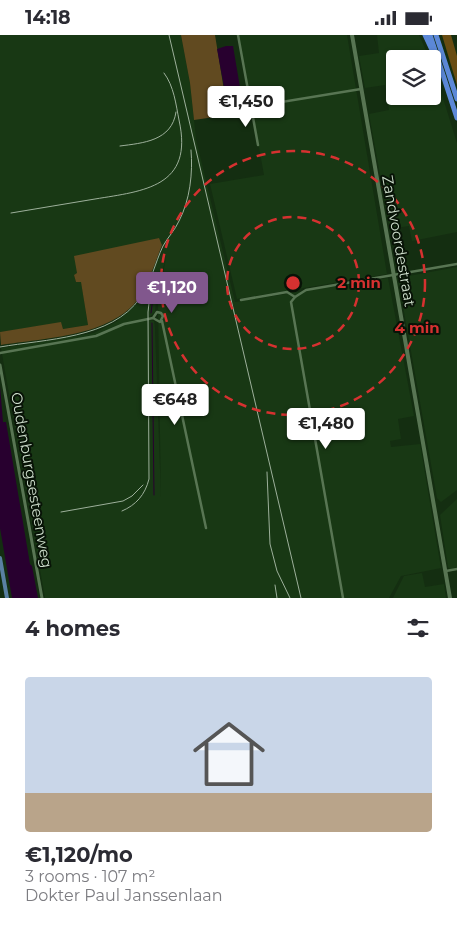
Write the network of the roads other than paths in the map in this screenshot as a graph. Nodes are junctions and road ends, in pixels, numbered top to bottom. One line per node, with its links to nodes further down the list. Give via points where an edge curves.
1 (238, 35): 9 (street)
2 (352, 35): 7 (main road, Zandvoordestraat)
3 (425, 35): 6 (highway)
4 (430, 35): 6 (highway)
5 (436, 35): 8 (highway)
6 (447, 88): 10 (highway)
7 (362, 89): 9 (street); 13 (main road, Zandvoordestraat)
8 (457, 99)
9 (251, 107): 11 (street)
10 (457, 118)
11 (258, 145)
12 (457, 264): 13 (street)
13 (394, 275): 14 (street, via 306,290); 23 (main road, Zandvoordestraat)
14 (295, 297): 15 (street, via 287,292); 26 (street, via 292,302)
15 (241, 300)
16 (154, 318): 17 (street, via 157,322); 17 (street, via 159,312 163,314); 18 (street, via 124,323 96,336)
17 (162, 321): 20 (street)
18 (0, 353)
19 (0, 365): 25 (street, Oudenburgsesteenweg)
20 (206, 529)
21 (0, 558): 24 (main road)
22 (457, 569): 23 (street)
23 (446, 571): 27 (main road, Zandvoordestraat)
24 (7, 598)
25 (42, 598)
26 (343, 598)
27 (450, 598)

